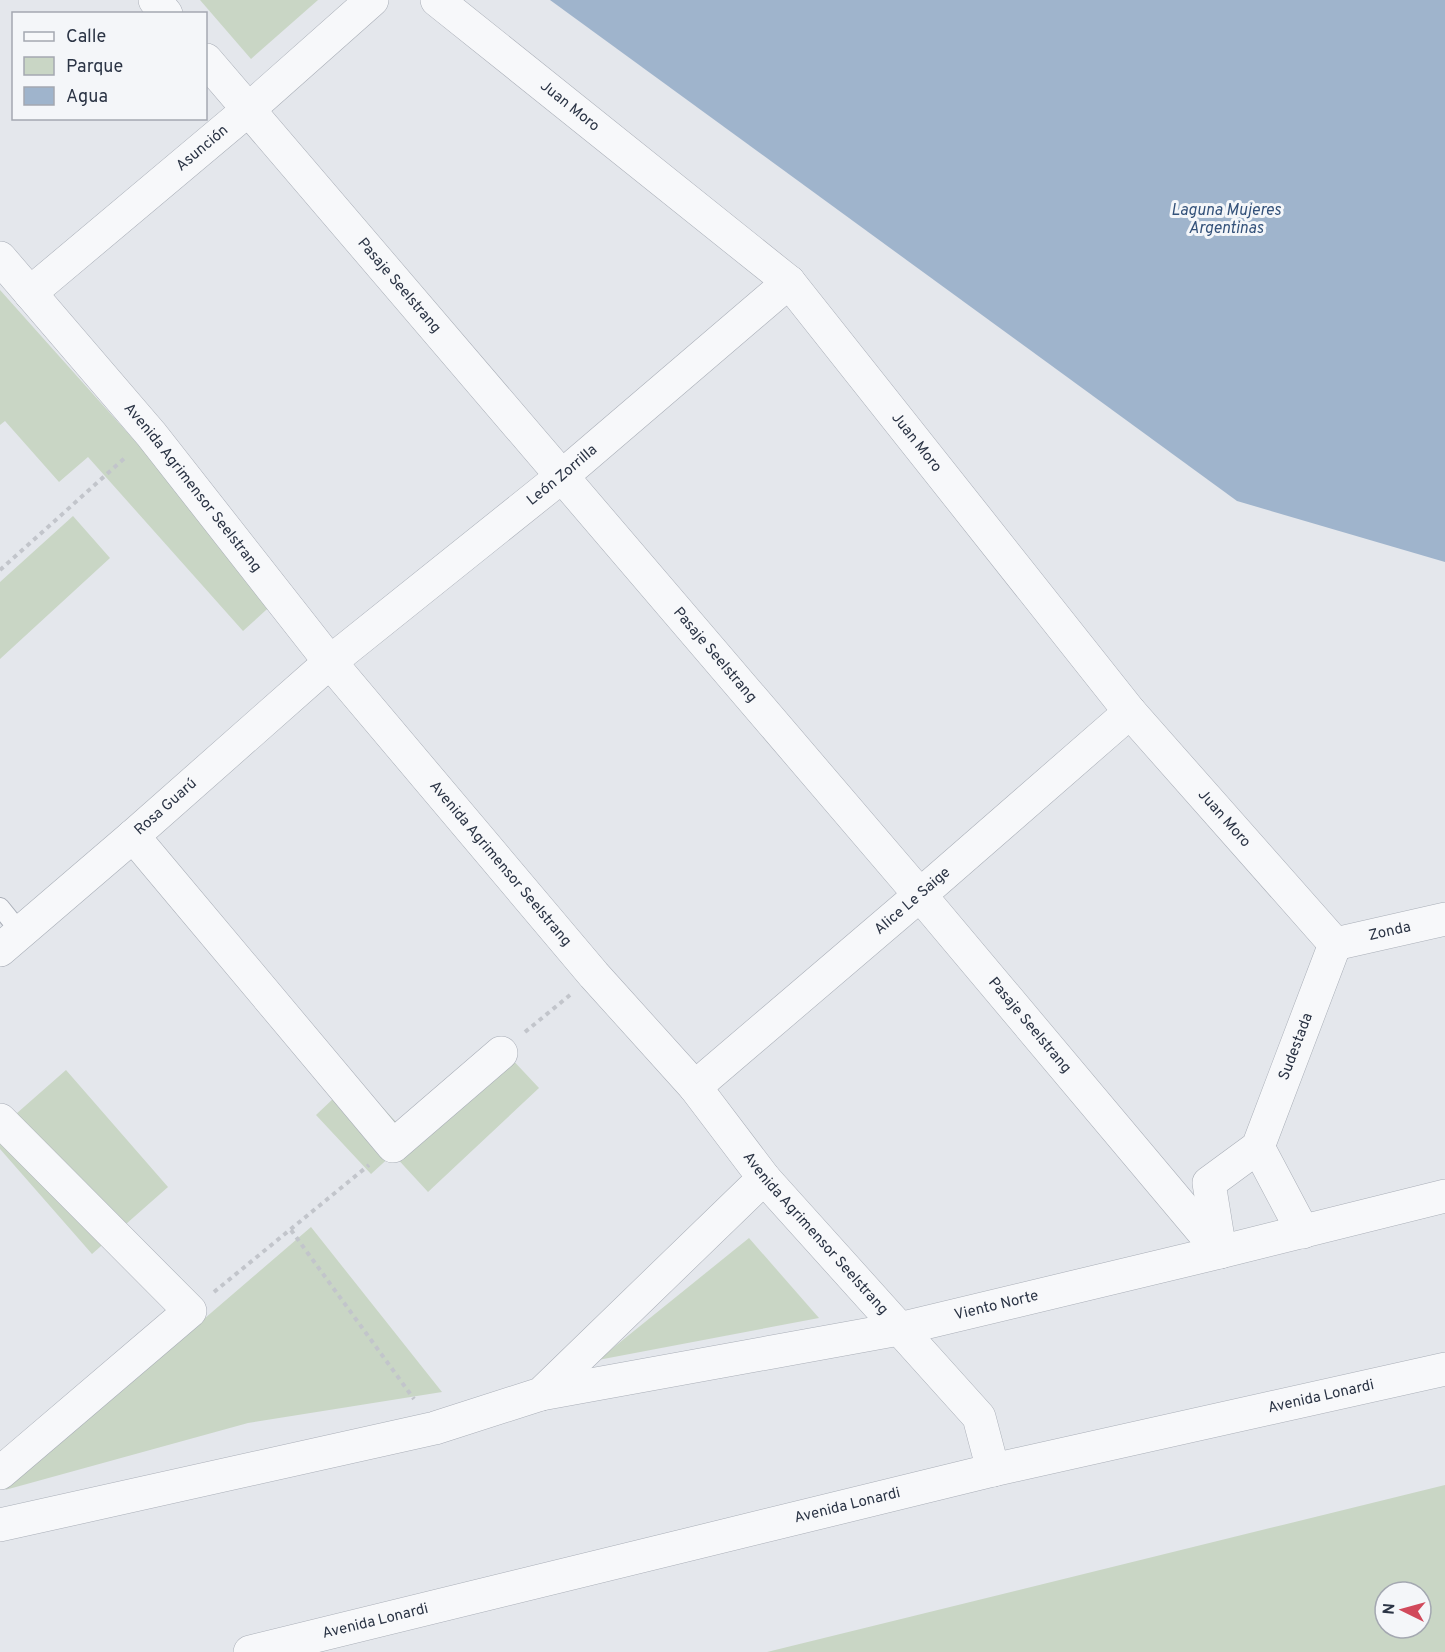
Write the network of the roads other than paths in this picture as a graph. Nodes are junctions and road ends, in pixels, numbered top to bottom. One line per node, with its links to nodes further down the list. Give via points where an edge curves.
1 (155, 0): 4 (street)
2 (372, 0): 6 (street, Asunción)
3 (437, 0): 8 (street, Juan Moro)
4 (164, 12)
5 (207, 61): 6 (street, Pasaje Seelstrang)
6 (248, 110): 9 (street, Asunción); 10 (street, Pasaje Seelstrang)
7 (0, 258): 9 (street, Avenida Agrimensor Seelstrang)
8 (789, 282): 10 (street, León Zorrilla); 12 (street, Juan Moro)
9 (30, 293): 11 (street, Avenida Agrimensor Seelstrang, via 151,434)
10 (561, 477): 11 (street, León Zorrilla); 14 (street, Pasaje Seelstrang)
11 (330, 662): 13 (street, Rosa Guarú); 20 (street, Avenida Agrimensor Seelstrang, via 594,975)
12 (1130, 712): 14 (street, Alice Le Saige); 18 (street, Juan Moro)
13 (133, 836): 17 (street, Rosa Guarú); 19 (street, via 393,1146)
14 (920, 895): 20 (street, Alice Le Saige); 26 (street, Pasaje Seelstrang)
15 (0, 907): 17 (lane)
16 (1445, 919): 18 (street, Zonda)
17 (10, 941)
18 (1335, 945): 22 (street, Sudestada)
19 (501, 1053)
20 (695, 1087): 23 (street, Avenida Agrimensor Seelstrang)
21 (0, 1120): 31 (street, via 190,1311)
22 (1258, 1147): 25 (street); 26 (street, via 1209,1183)
23 (764, 1178): 27 (street, Avenida Agrimensor Seelstrang); 29 (street)
24 (1445, 1196): 25 (street, Viento Norte)
25 (1303, 1232): 26 (street, Viento Norte)
26 (1220, 1252): 27 (street, Viento Norte)
27 (899, 1329): 29 (street, Viento Norte); 30 (street, Avenida Agrimensor Seelstrang, via 979,1417)
28 (1445, 1369): 30 (street, Avenida Lonardi)
29 (542, 1394): 32 (street, Viento Norte, via 435,1428)
30 (993, 1470): 33 (street, Avenida Lonardi)
31 (0, 1473)
32 (0, 1525)
33 (250, 1652)

